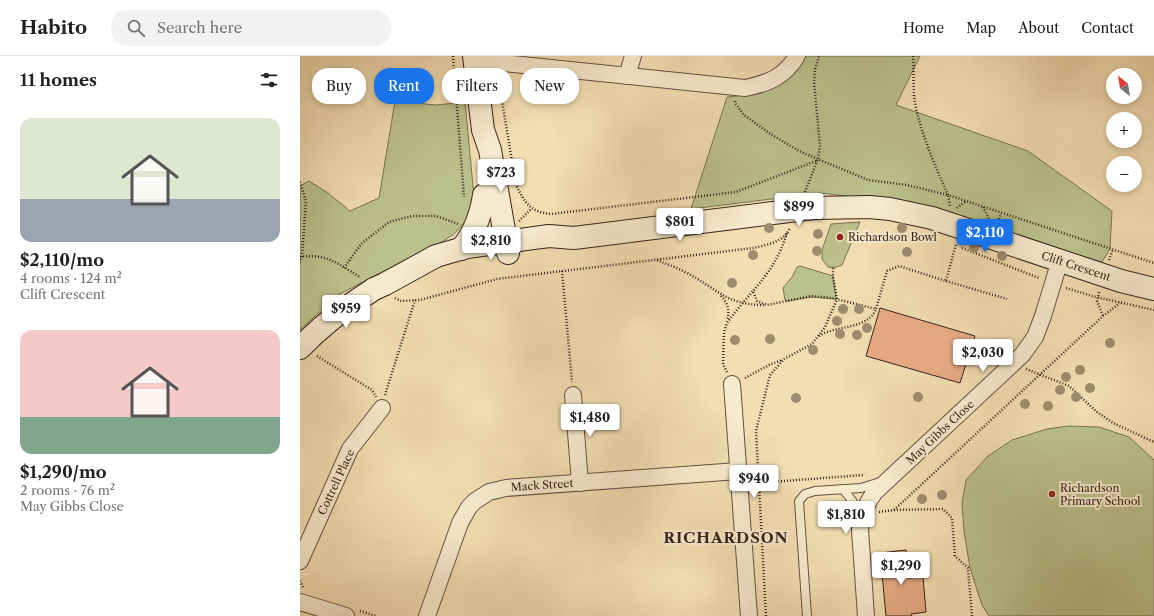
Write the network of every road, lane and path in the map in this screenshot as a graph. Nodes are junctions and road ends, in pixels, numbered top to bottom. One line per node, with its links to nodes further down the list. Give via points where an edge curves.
1 (453, 56): 13 (path)
2 (633, 56): 6 (street)
3 (797, 56): 7 (street, via 780,75 764,84)
4 (913, 56): 12 (path, via 914,97 921,125)
5 (474, 58): 6 (street); 11 (street, via 483,130 490,150)
6 (627, 76): 7 (street)
7 (736, 87): 12 (path, via 734,103 744,115 799,151 868,180 907,185)
8 (502, 104): 15 (path)
9 (817, 161): 15 (path, via 736,192)
10 (300, 182): 25 (path, via 306,201)
11 (491, 194): 15 (street, via 506,209); 21 (street); 22 (street, via 475,228)
12 (948, 195): 14 (path); 26 (path)
13 (464, 203)
14 (952, 212)
15 (524, 216): 18 (street, via 530,234)
16 (462, 224): 28 (path, via 436,216 412,216 389,222 361,244)
17 (787, 232): 33 (path, via 781,251 768,274)
18 (537, 237): 19 (street, Clift Crescent); 21 (street, Clift Crescent)
19 (574, 238): 21 (street, Clift Crescent, via 551,247); 24 (street, Clift Crescent, bridge, via 814,208 869,207 932,218)
20 (956, 246): 31 (path)
21 (499, 248): 22 (street, Clift Crescent); 30 (street, Clift Crescent, via 432,270)
22 (461, 249): 30 (street, Clift Crescent, via 436,256)
23 (656, 260): 34 (path, via 685,272)
24 (1060, 260): 32 (street, Clift Crescent); 54 (street, May Gibbs Close, via 1043,316 1034,337 1022,355)
25 (300, 262)
26 (1154, 263)
27 (833, 266): 37 (path)
28 (344, 268)
29 (562, 271): 50 (path)
30 (405, 274): 46 (street, Clift Crescent, via 353,302 318,330)
31 (946, 281): 35 (path); 42 (path, via 899,266 887,271)
32 (1154, 289)
33 (753, 291): 40 (path); 41 (path, via 757,301)
34 (718, 293): 40 (path); 44 (path, via 728,307)
35 (1006, 299)
36 (416, 300): 51 (path)
37 (838, 300): 41 (path, via 811,296); 42 (path); 45 (path)
38 (1097, 301): 43 (path)
39 (1120, 302): 43 (path)
40 (741, 304): 41 (path); 44 (path)
41 (767, 305)
42 (876, 309): 45 (path, via 865,321 826,332)
43 (1103, 316): 48 (path)
44 (727, 323): 49 (path, via 723,338 723,364)
45 (816, 339): 47 (path, via 812,344)
46 (308, 352): 51 (path, via 372,390)
47 (784, 359): 49 (path); 57 (path, via 770,375 756,431)
48 (1041, 374): 52 (path, via 1069,386 1097,412 1114,423); 68 (path, via 894,510 943,509 952,518 955,556 968,568)
49 (732, 384): 55 (street)
50 (573, 395): 56 (street)
51 (382, 408): 60 (street, Cottrell Place, via 350,449)
52 (1154, 442)
53 (868, 474): 57 (path)
54 (893, 476): 58 (lane, via 860,488); 59 (street, May Gibbs Close, via 874,493)
55 (739, 478): 56 (street, Mack Street); 57 (path); 64 (street)
56 (580, 483): 63 (street, Mack Street, via 506,488 489,492 475,501 460,523)
57 (758, 483): 65 (path)
58 (843, 489): 59 (lane); 66 (lane, via 815,491 805,494 799,501)
59 (861, 518): 67 (street, May Gibbs Close)
60 (300, 561)
61 (300, 602): 62 (street)
62 (346, 616)
63 (427, 616)
64 (749, 616)
65 (766, 616)
66 (807, 616)
67 (866, 616)
68 (972, 616)

